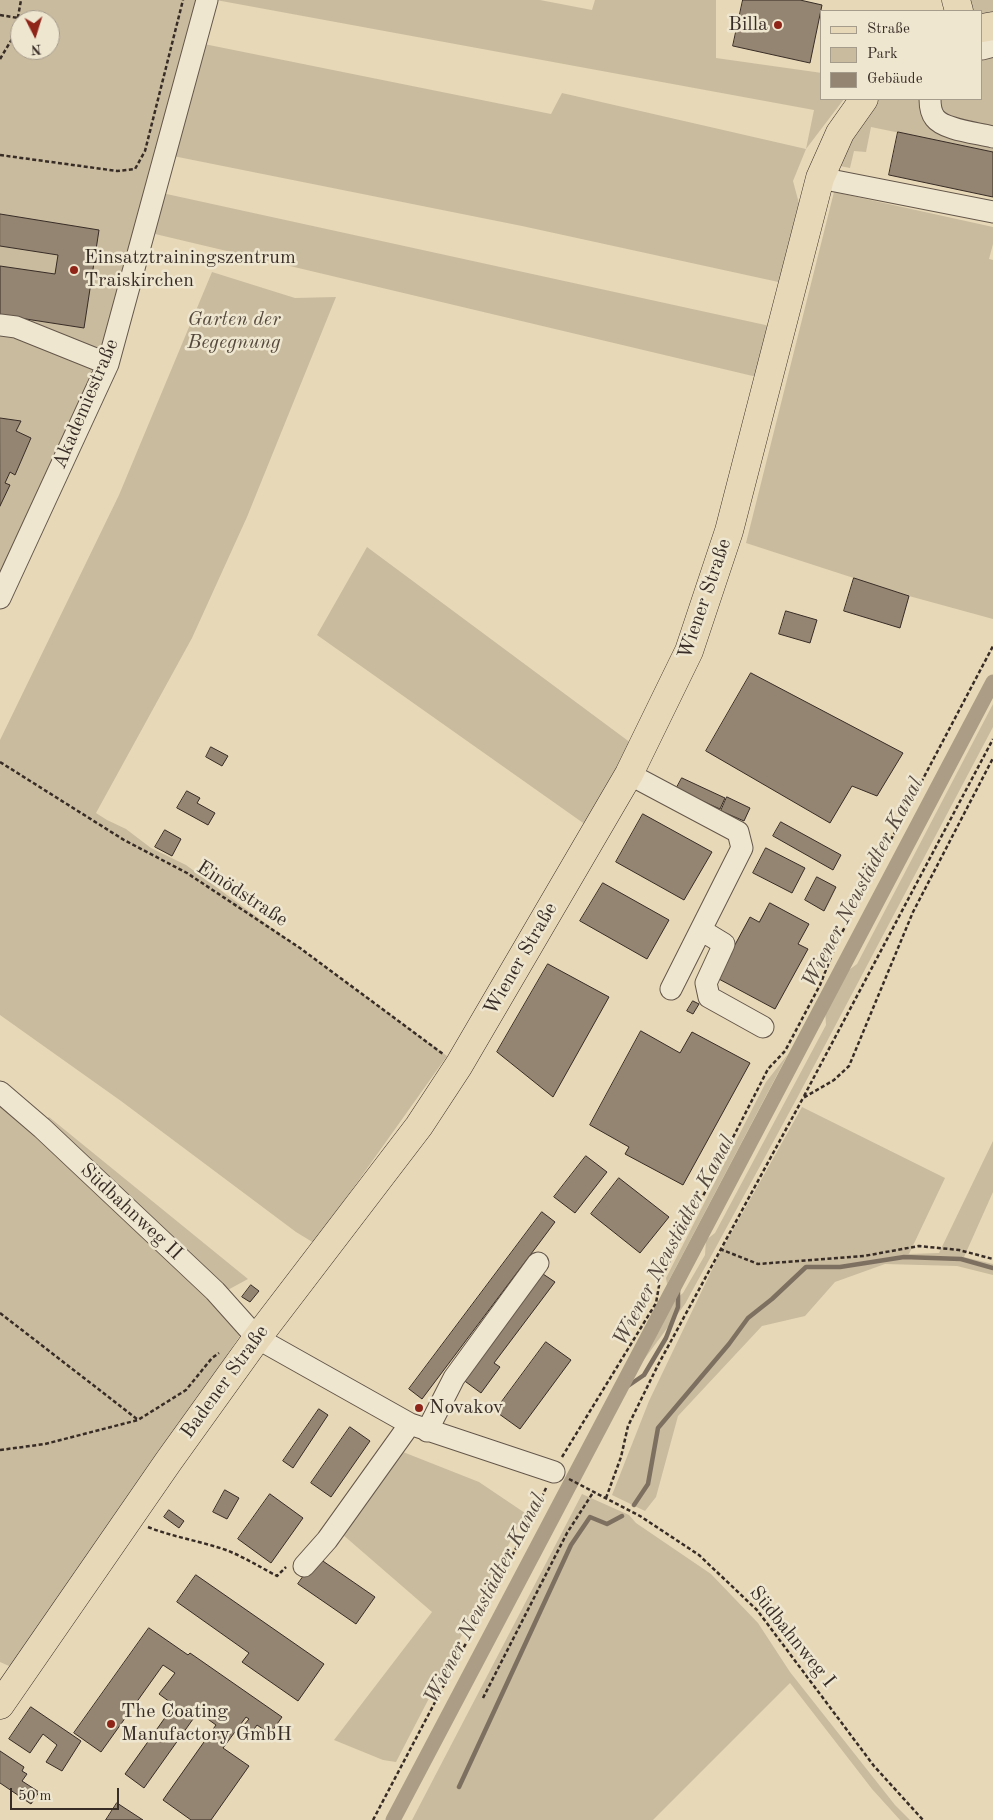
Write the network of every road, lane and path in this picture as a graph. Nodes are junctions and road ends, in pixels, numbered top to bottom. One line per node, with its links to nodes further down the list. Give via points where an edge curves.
1 (184, 0): 8 (path, via 145,151 136,169 117,171)
2 (208, 0): 12 (street, Akademiestraße)
3 (10, 43): 4 (path)
4 (0, 59)
5 (863, 100): 9 (main road, Wiener Straße, via 840,133)
6 (930, 100): 7 (street, via 935,118 945,126)
7 (993, 136)
8 (0, 155)
9 (820, 178): 10 (street); 18 (main road, Wiener Straße, via 729,530 689,651)
10 (993, 212)
11 (0, 325): 12 (street, via 16,327)
12 (108, 364): 13 (street, Akademiestraße)
13 (0, 598)
14 (993, 646): 34 (path, via 837,942 820,986 785,1051 768,1069 664,1271 656,1302)
15 (993, 739): 24 (path)
16 (993, 758): 24 (path, via 913,912 849,1066 834,1080)
17 (0, 762): 22 (path, Einödstraße, via 124,840 187,873 292,943)
18 (629, 774): 19 (street, via 738,832 742,848); 22 (main road, Wiener Straße)
19 (701, 930): 20 (street); 21 (street, via 724,944 706,983 709,997)
20 (671, 989)
21 (763, 1027)
22 (458, 1065): 29 (main road, Badener Straße, via 419,1126)
23 (0, 1092): 29 (street, Südbahnweg II, via 215,1291)
24 (803, 1098): 25 (path)
25 (720, 1249): 26 (path, via 758,1264 864,1256 919,1246 959,1250); 37 (path, via 628,1426)
26 (993, 1259)
27 (538, 1264): 32 (street)
28 (0, 1313): 31 (path)
29 (257, 1338): 32 (street, Südbahnweg II); 38 (main road, Badener Straße)
30 (224, 1350): 31 (path, via 212,1358 186,1390)
31 (138, 1420): 33 (path, via 45,1444)
32 (419, 1428): 34 (street, Südbahnweg II); 39 (street)
33 (0, 1450)
34 (554, 1472): 42 (path)
35 (586, 1487): 36 (path, Südbahnweg I)
36 (594, 1491): 37 (path, Südbahnweg I); 40 (path, via 567,1532)
37 (606, 1498): 43 (path, Südbahnweg I, via 699,1555 757,1610 874,1766)
38 (128, 1520): 39 (path, via 225,1550 277,1576 294,1559); 41 (main road, Badener Straße)
39 (304, 1566)
40 (483, 1698)
41 (0, 1705)
42 (373, 1820)
43 (923, 1820)

